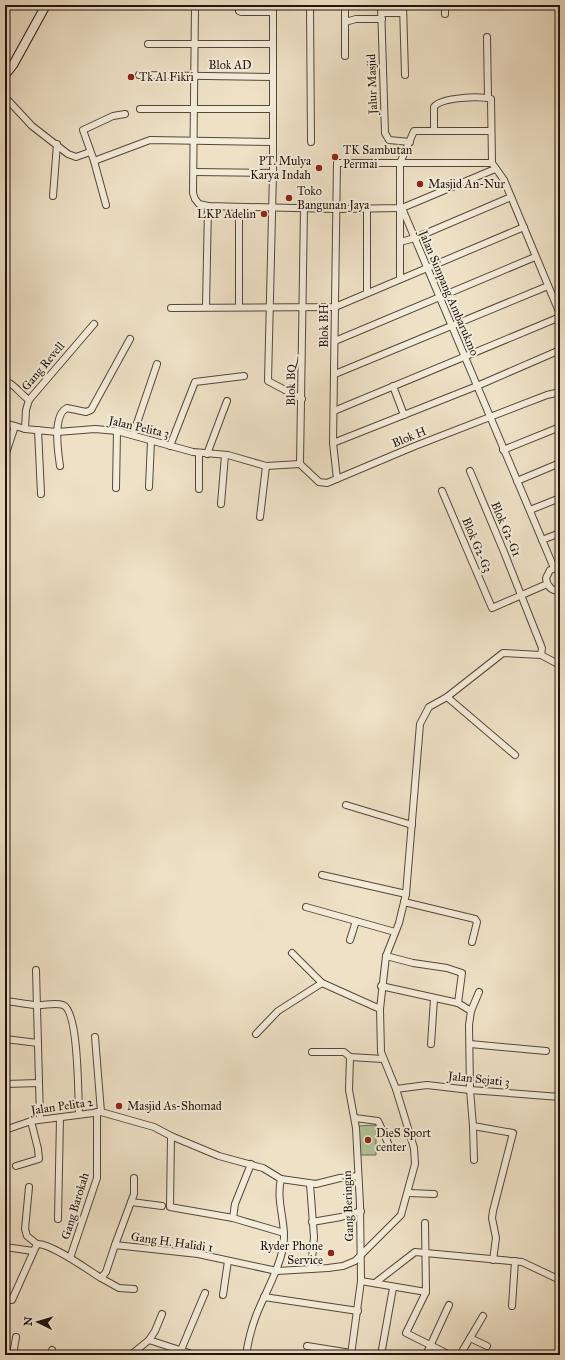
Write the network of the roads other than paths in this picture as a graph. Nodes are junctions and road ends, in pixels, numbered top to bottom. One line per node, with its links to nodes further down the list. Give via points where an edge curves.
1 (46, 5): 20 (main road)
2 (195, 5): 17 (street)
3 (238, 5): 12 (street, via 241,12)
4 (274, 5): 12 (street)
5 (310, 5): 35 (street)
6 (345, 5): 14 (street)
7 (381, 5): 13 (street, Jalur Masjid)
8 (402, 5): 10 (street)
9 (445, 5): 11 (street)
10 (403, 12): 13 (street); 21 (street)
11 (445, 14)
12 (273, 15): 18 (street)
13 (382, 16): 14 (street); 36 (street, Jalur Masjid, via 385,133 388,140)
14 (345, 22): 19 (street)
15 (486, 37): 26 (street)
16 (148, 44): 17 (street)
17 (194, 44): 18 (street); 23 (street)
18 (273, 44): 24 (street)
19 (345, 56)
20 (5, 75)
21 (405, 75)
22 (139, 76): 23 (street, Blok AD)
23 (194, 76): 24 (street, Blok AD); 28 (street)
24 (273, 77): 29 (street)
25 (5, 97): 37 (street, via 32,126)
26 (486, 98): 31 (street, via 439,102 434,107); 32 (street, via 491,99)
27 (140, 109): 28 (street)
28 (195, 109): 29 (street); 33 (street)
29 (273, 109): 34 (street)
30 (125, 114): 38 (street, via 84,128 82,132)
31 (434, 131): 32 (street); 36 (street, via 414,131)
32 (491, 131): 41 (street)
33 (194, 140): 34 (street); 39 (street, via 149,141); 42 (street)
34 (273, 142): 43 (street)
35 (311, 142)
36 (410, 142): 40 (street)
37 (57, 144): 38 (street, via 72,156); 44 (street)
38 (90, 152): 39 (street)
39 (94, 161): 46 (street)
40 (400, 163): 41 (street); 51 (street); 52 (street, Blok BH, via 337,163)
41 (494, 166): 45 (street, via 504,180); 51 (street)
42 (194, 172): 43 (street); 47 (street, via 194,200)
43 (273, 173): 49 (street)
44 (53, 196)
45 (511, 197): 54 (street); 55 (street)
46 (106, 205)
47 (208, 206): 48 (street); 68 (street)
48 (238, 207): 49 (street); 63 (street)
49 (272, 207): 50 (street); 64 (street)
50 (304, 208): 52 (street); 65 (street, Blok BQ)
51 (400, 208): 53 (street); 55 (street, Jalan Simpang Ambarukmo); 56 (street)
52 (335, 209): 53 (street); 66 (street, Blok BH)
53 (367, 209): 61 (street)
54 (524, 227): 57 (street); 58 (street)
55 (415, 238): 56 (street); 58 (street, Jalan Simpang Ambarukmo)
56 (400, 242): 59 (street)
57 (535, 257): 60 (street); 62 (street)
58 (428, 268): 59 (street); 62 (street, Jalan Simpang Ambarukmo)
59 (400, 279): 61 (street)
60 (548, 286): 69 (street); 71 (street)
61 (367, 293): 66 (street)
62 (439, 296): 71 (street, Jalan Simpang Ambarukmo); 73 (street)
63 (239, 307): 64 (street); 68 (street)
64 (269, 307): 65 (street); 83 (street, via 268,381)
65 (303, 307): 66 (street); 83 (street, Blok BQ)
66 (335, 307): 73 (street, Blok BH)
67 (172, 308): 68 (street)
68 (206, 308)
69 (560, 316): 75 (street)
70 (94, 324): 84 (street, Gang Revell)
71 (452, 326): 75 (street, Jalan Simpang Ambarukmo); 77 (street)
72 (130, 339): 94 (street, via 93,407 86,412 67,408 63,410)
73 (335, 341): 77 (street, Blok BH)
74 (560, 350): 81 (street)
75 (464, 356): 80 (street); 81 (street, Jalan Simpang Ambarukmo)
76 (157, 364): 96 (street)
77 (335, 374): 86 (street, Blok BH)
78 (244, 376): 99 (street, via 195,382)
79 (5, 381): 84 (street)
80 (393, 386): 86 (street); 87 (street)
81 (477, 386): 87 (street); 88 (street, Jalan Simpang Ambarukmo)
82 (560, 392): 88 (street, Blok H)
83 (302, 399): 106 (street, Blok BQ)
84 (29, 400): 92 (street, Gang Revell)
85 (227, 401): 102 (street)
86 (334, 411): 98 (street, Blok BH)
87 (404, 415): 98 (street)
88 (490, 418): 100 (street); 110 (street, Blok H)
89 (5, 423): 90 (street, Jalan Pelita 3)
90 (15, 426): 92 (street, Jalan Pelita 3); 104 (street)
91 (560, 426): 100 (street)
92 (25, 429): 93 (street, Jalan Pelita 3)
93 (38, 430): 94 (street, Jalan Pelita 3); 116 (street)
94 (57, 432): 95 (street, Jalan Pelita 3, via 95,429); 107 (street)
95 (117, 432): 96 (street, Jalan Pelita 3); 113 (street)
96 (133, 435): 97 (street, Jalan Pelita 3)
97 (151, 441): 99 (street, Jalan Pelita 3); 112 (street)
98 (333, 443): 110 (street, Blok BH)
99 (170, 446): 101 (street, Jalan Pelita 3)
100 (503, 450): 111 (street)
101 (199, 453): 102 (street, Jalan Pelita 3); 114 (street)
102 (207, 454): 103 (street, Jalan Pelita 3)
103 (225, 455): 108 (street, Jalan Pelita 3); 118 (street)
104 (5, 456)
105 (560, 463): 111 (street)
106 (300, 464): 108 (street, Jalan Pelita 3); 110 (street, via 321,483)
107 (60, 466)
108 (266, 466): 120 (street)
109 (470, 471): 126 (street, Blok G2-G1)
110 (336, 479)
111 (517, 481): 119 (street)
112 (149, 487)
113 (116, 488)
114 (199, 489)
115 (442, 491): 126 (street, Blok G2-G3, via 492,608)
116 (41, 494)
117 (560, 498): 119 (street)
118 (221, 504)
119 (530, 510): 122 (street)
120 (260, 517)
121 (560, 533): 122 (street)
122 (542, 540): 123 (street)
123 (557, 568): 124 (street, via 547,574)
124 (547, 584): 125 (street, via 553,590); 126 (street)
125 (560, 591)
126 (522, 596): 127 (street, Blok G2-G1, via 542,648)
127 (541, 655): 128 (street); 129 (street, Gang H. Halidi 1, via 503,653)
128 (560, 665)
129 (447, 697): 130 (street); 132 (street, Gang H. Halidi 1, via 429,707 420,724)
130 (515, 755)
131 (346, 805): 132 (street)
132 (412, 826): 134 (street, Gang H. Halidi 1)
133 (322, 875): 134 (street)
134 (406, 894): 135 (street, Gang H. Halidi 1)
135 (404, 902): 138 (street, Gang H. Halidi 1); 140 (street, via 475,919 477,922)
136 (306, 907): 137 (street)
137 (356, 921): 138 (street); 139 (street)
138 (395, 932): 142 (street, Gang H. Halidi 1)
139 (350, 940)
140 (472, 942)
141 (292, 953): 144 (street)
142 (386, 956): 145 (street, Gang H. Halidi 1); 149 (street, via 462,973)
143 (36, 970): 150 (street)
144 (322, 984): 151 (street); 153 (street, via 278,1011)
145 (382, 986): 147 (street); 151 (street, Gang H. Halidi 1)
146 (479, 992): 152 (street)
147 (434, 999): 149 (street); 157 (street)
148 (5, 1001): 150 (street)
149 (458, 1003): 152 (street)
150 (36, 1005): 156 (street); 169 (street, via 62,1005 68,1008 70,1013 76,1045)
151 (380, 1009): 162 (street, Gang H. Halidi 1)
152 (471, 1011): 158 (street)
153 (256, 1034)
154 (95, 1037): 168 (street, Gang Barokah)
155 (5, 1039): 156 (street)
156 (38, 1043): 163 (street)
157 (432, 1044)
158 (470, 1044): 159 (street); 166 (street)
159 (546, 1051)
160 (312, 1052): 161 (street, via 344,1052)
161 (350, 1057): 162 (street); 171 (street, Gang Beringin, via 349,1090)
162 (383, 1059): 165 (street, Gang H. Halidi 1)
163 (39, 1083): 164 (street); 172 (street)
164 (5, 1084)
165 (396, 1088): 166 (street, Jalan Sejati 3, via 428,1085); 186 (street, Gang H. Halidi 1, via 414,1148 415,1164)
166 (470, 1090): 167 (street, Jalan Sejati 3); 174 (street)
167 (560, 1097)
168 (99, 1112): 169 (street, Jalan Pelita 2); 176 (street, Jalan Pelita 2, via 122,1117); 202 (street, Gang Barokah, via 97,1178)
169 (78, 1114): 170 (street, Jalan Pelita 2)
170 (60, 1118): 172 (street, Jalan Pelita 2); 192 (street)
171 (355, 1118): 177 (street, via 378,1121); 181 (street, Gang Beringin)
172 (40, 1120): 173 (street, Jalan Pelita 2)
173 (31, 1121): 175 (street, Jalan Pelita 2); 180 (street, via 39,1159)
174 (473, 1126): 178 (street); 203 (street, via 513,1133 493,1211 496,1238)
175 (5, 1130)
176 (170, 1134): 179 (street, Jalan Pelita 2, via 219,1156); 191 (street, via 170,1207)
177 (388, 1143)
178 (474, 1160)
179 (251, 1164): 183 (street, Jalan Pelita 2); 191 (street)
180 (16, 1166)
181 (358, 1176): 184 (street); 190 (street, Gang Beringin)
182 (134, 1178): 188 (street)
183 (281, 1179): 184 (street); 195 (street, via 278,1199)
184 (310, 1184): 193 (street)
185 (29, 1187): 196 (street, via 25,1229 27,1236)
186 (408, 1193): 187 (street); 201 (street, Gang H. Halidi 1, via 401,1215)
187 (434, 1194)
188 (131, 1202): 189 (street); 197 (street)
189 (162, 1206)
190 (361, 1211): 193 (street); 201 (street, Gang Beringin)
191 (232, 1218): 195 (street)
192 (58, 1219)
193 (312, 1222): 206 (street, via 314,1237)
194 (425, 1223): 200 (street)
195 (284, 1233): 207 (street, via 283,1250)
196 (37, 1244): 199 (street); 202 (street)
197 (115, 1245): 204 (street, Gang H. Halidi 1, via 179,1251); 208 (street, Gang H. Halidi 1, via 106,1272)
198 (5, 1247): 199 (street)
199 (33, 1251): 218 (street)
200 (424, 1252): 203 (street); 211 (street, via 411,1253); 214 (street)
201 (360, 1257): 206 (street, Gang H. Halidi 1, via 343,1266); 210 (street, Gang Beringin)
202 (70, 1258): 208 (street)
203 (493, 1260): 205 (street)
204 (228, 1261): 207 (street, Gang H. Halidi 1); 216 (street)
205 (515, 1261): 209 (street, via 526,1263); 220 (street)
206 (311, 1269): 207 (street, Gang H. Halidi 1)
207 (276, 1271): 217 (street)
208 (101, 1278): 213 (street, via 119,1288)
209 (560, 1280)
210 (361, 1281): 211 (street); 221 (street, Gang Beringin)
211 (375, 1283): 212 (street)
212 (393, 1288): 214 (street); 236 (street)
213 (134, 1289)
214 (426, 1292): 228 (street, via 406,1333)
215 (205, 1293): 230 (street)
216 (223, 1295)
217 (264, 1297): 221 (street); 235 (street, via 255,1317)
218 (8, 1300)
219 (449, 1305): 228 (street)
220 (512, 1306)
221 (358, 1311): 232 (street, Gang Beringin)
222 (162, 1314): 226 (street)
223 (483, 1316): 225 (street)
224 (16, 1336): 233 (street)
225 (470, 1338): 229 (street); 239 (street)
226 (149, 1340): 230 (street); 231 (street)
227 (307, 1346): 232 (street)
228 (431, 1346): 237 (street); 238 (street)
229 (487, 1346)
230 (183, 1352): 234 (street)
231 (133, 1353)
232 (351, 1354)
233 (13, 1355)
234 (196, 1355)
235 (246, 1355)
236 (382, 1355)
237 (426, 1355)
238 (450, 1355)
239 (460, 1355)

